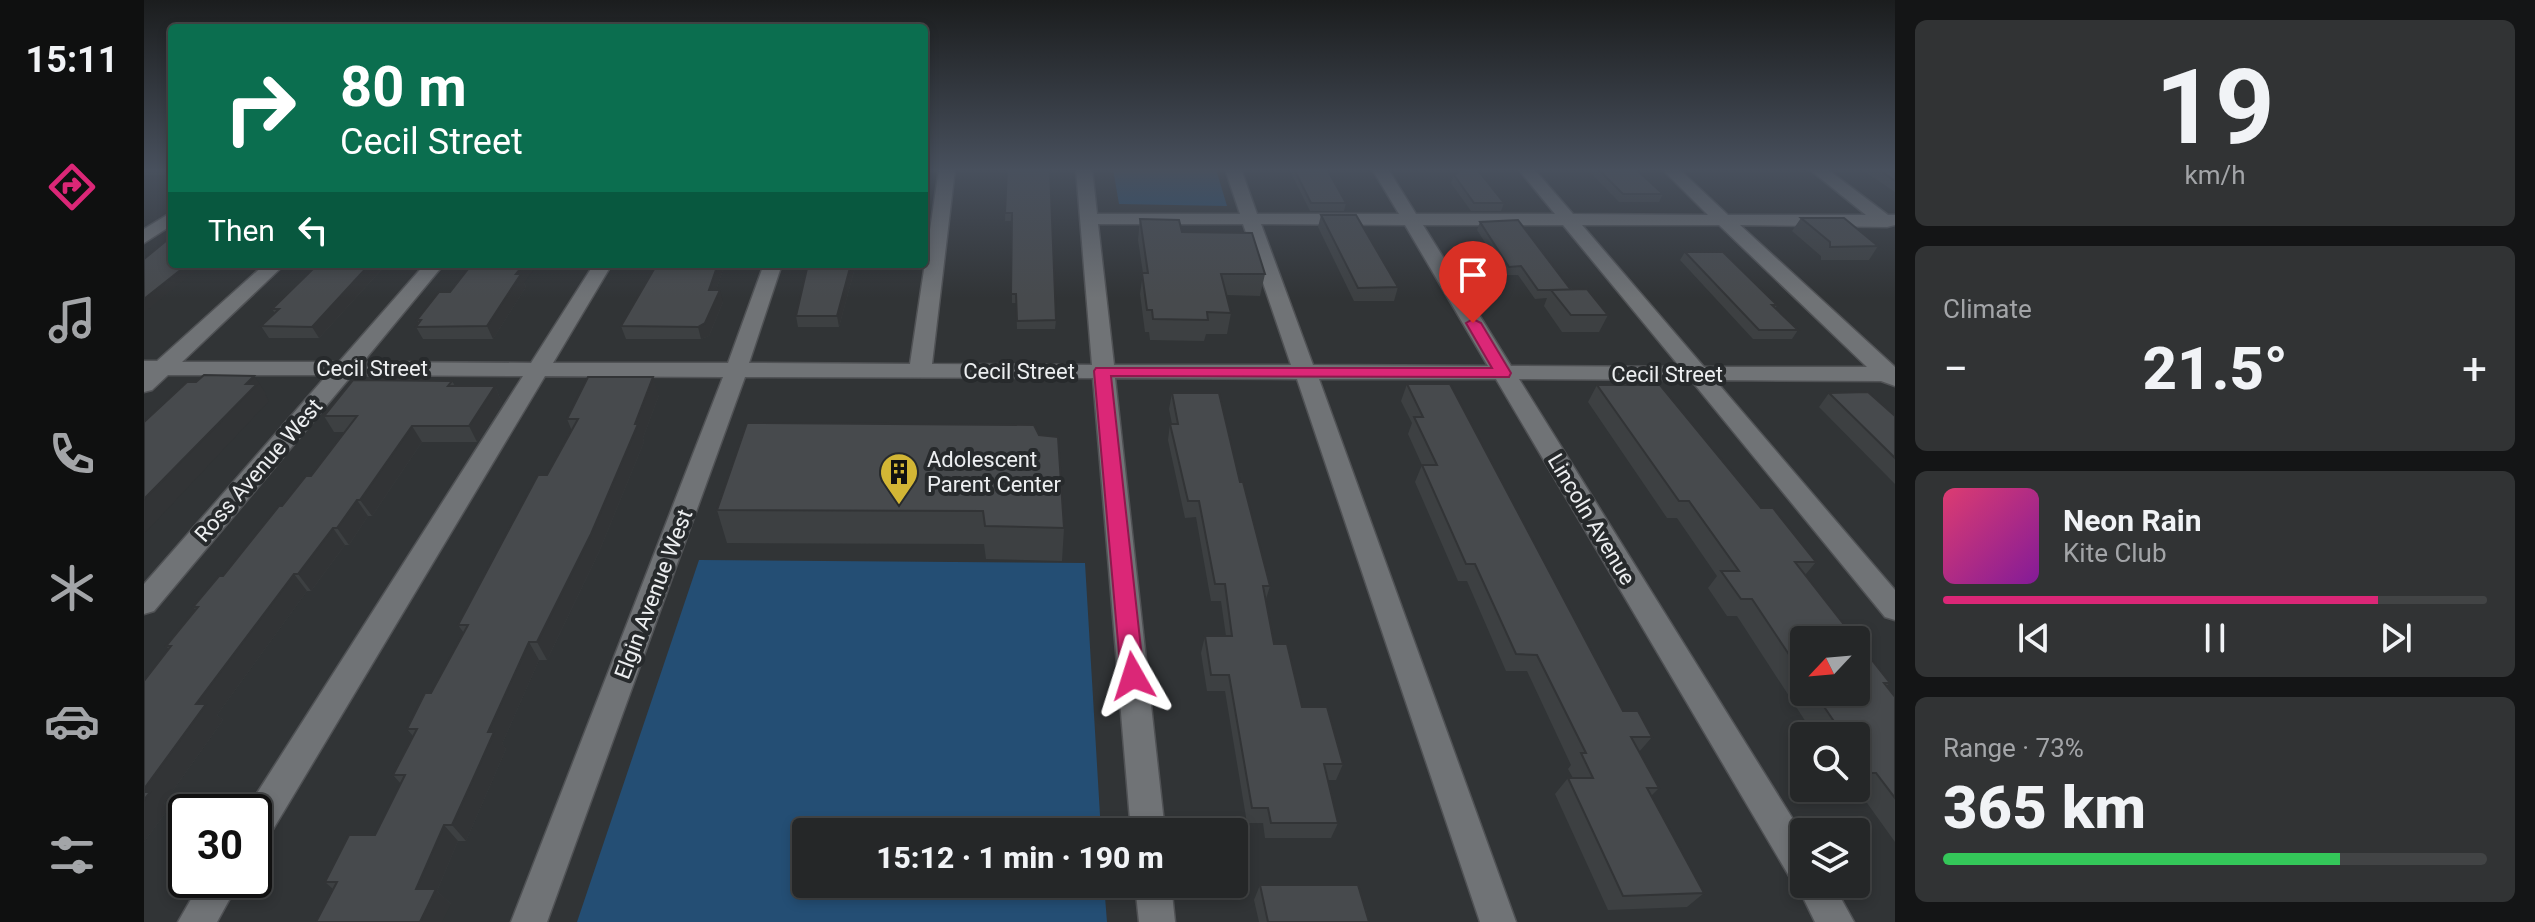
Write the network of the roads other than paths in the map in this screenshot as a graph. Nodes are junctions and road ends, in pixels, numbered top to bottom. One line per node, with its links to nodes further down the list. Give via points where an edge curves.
1 (941, 212): 23 (street)
2 (1087, 212): 10 (street)
3 (1248, 212): 8 (street)
4 (1406, 212): 7 (street, Lincoln Avenue)
5 (1562, 212): 9 (street)
6 (1717, 212): 11 (street)
7 (1409, 217): 8 (street); 9 (street); 26 (street, Lincoln Avenue)
8 (1250, 218): 10 (street); 25 (street)
9 (1567, 218): 11 (street); 27 (street)
10 (1088, 219): 24 (street)
11 (1725, 219): 13 (street); 28 (street)
12 (168, 220): 14 (street)
13 (1891, 222)
14 (144, 238)
15 (271, 268): 20 (street)
16 (432, 268): 19 (street, Ross Avenue West)
17 (601, 268): 21 (street)
18 (772, 268): 22 (street, Elgin Avenue West)
19 (346, 367): 20 (street, Cecil Street); 21 (street, Cecil Street); 30 (street, Ross Avenue West)
20 (154, 368): 29 (street)
21 (539, 369): 22 (street, Cecil Street); 32 (street)
22 (737, 370): 23 (street, Cecil Street); 39 (street, Elgin Avenue West)
23 (920, 371): 24 (street, Cecil Street)
24 (1102, 371): 25 (street, Cecil Street); 33 (street)
25 (1307, 372): 26 (street, Cecil Street); 41 (street)
26 (1503, 373): 27 (street, Cecil Street); 34 (street, Lincoln Avenue)
27 (1696, 374): 28 (street, Cecil Street); 31 (street)
28 (1892, 376)
29 (144, 385)
30 (144, 603)
31 (1895, 609)
32 (272, 800)
33 (1147, 818)
34 (1790, 846)
35 (211, 898): 38 (street)
36 (1154, 898): 40 (street)
37 (1821, 898): 42 (street)
38 (196, 922)
39 (529, 922)
40 (1157, 922)
41 (1498, 922)
42 (1836, 922)

